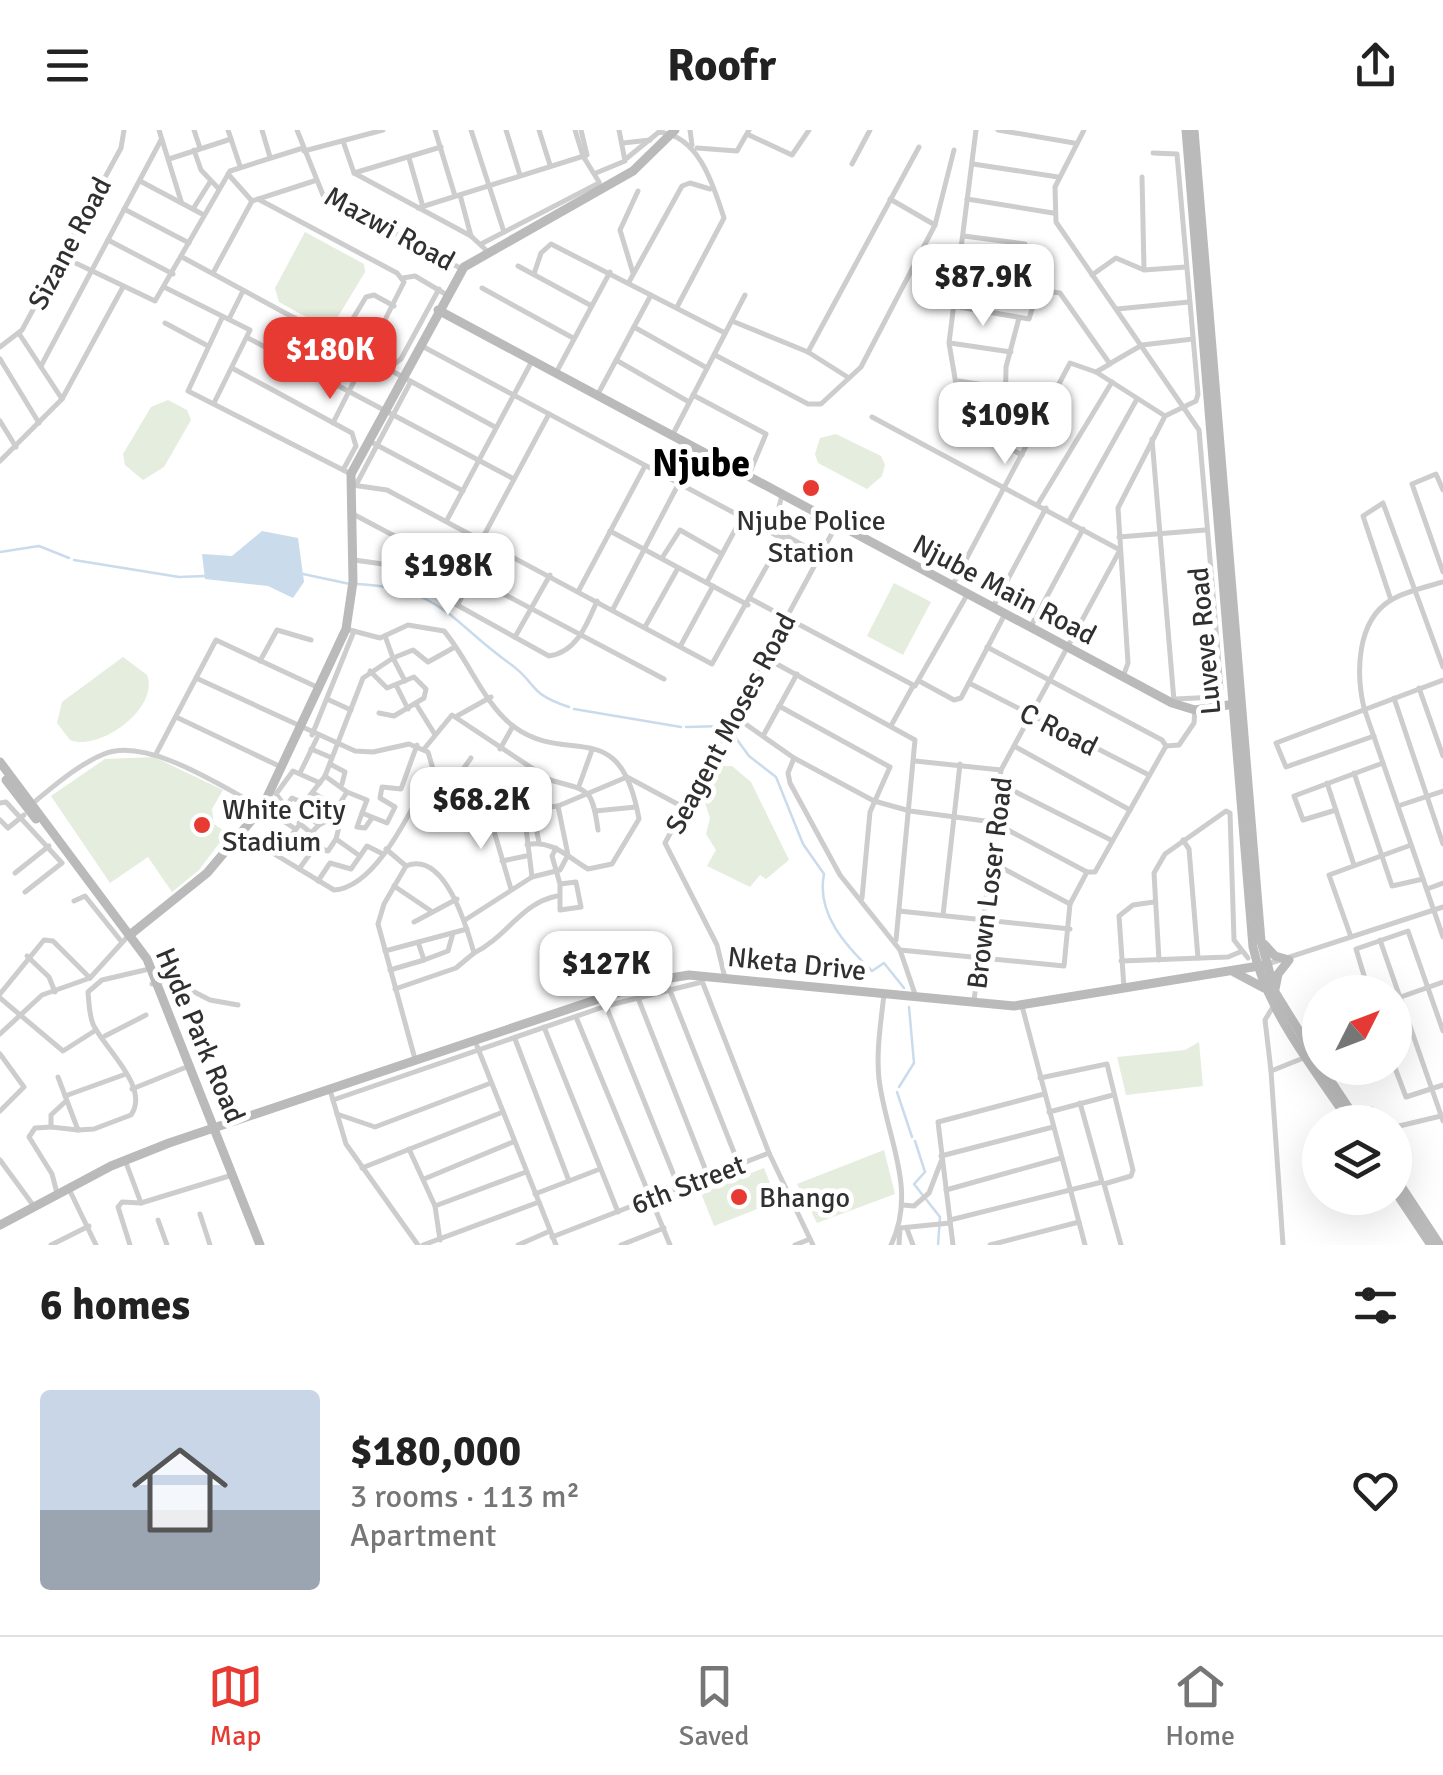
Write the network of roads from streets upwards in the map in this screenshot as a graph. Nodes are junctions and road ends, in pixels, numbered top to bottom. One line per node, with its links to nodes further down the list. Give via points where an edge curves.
1 (124, 130): 78 (street, Sizane Road, via 121,148)
2 (158, 130): 26 (street)
3 (194, 130): 33 (street)
4 (228, 130): 25 (street)
5 (262, 130): 38 (street)
6 (297, 130): 34 (street, Mazwi Road)
7 (383, 130): 27 (street)
8 (435, 130): 30 (street)
9 (471, 130): 55 (street)
10 (506, 130): 49 (street)
11 (539, 130): 44 (street)
12 (578, 130): 37 (street)
13 (620, 130): 28 (street)
14 (690, 130): 31 (street)
15 (809, 130): 23 (street, via 792,156)
16 (870, 130): 42 (street)
17 (976, 130): 43 (street)
18 (998, 130): 29 (street)
19 (1084, 130): 29 (street)
20 (1186, 130): 258 (street, Luveve Road)
21 (1194, 130): 258 (street, Luveve Road)
22 (674, 132): 24 (street); 31 (street); 56 (street, via 644,163)
23 (750, 132): 31 (street, via 734,152)
24 (658, 133): 28 (street); 41 (street)
25 (231, 139): 33 (street); 45 (street)
26 (161, 140): 40 (street); 52 (street)
27 (343, 142): 34 (street); 46 (street)
28 (624, 143): 41 (street)
29 (1076, 143): 50 (street)
30 (440, 147): 39 (street); 60 (street)
31 (693, 147): 57 (street)
32 (919, 148): 61 (street)
33 (197, 149): 40 (street); 54 (street)
34 (303, 150): 38 (street); 53 (street, Mazwi Road)
35 (954, 150): 70 (street)
36 (1153, 152): 82 (street, via 1177,154)
37 (583, 156): 44 (street); 47 (street)
38 (270, 157): 45 (street)
39 (409, 158): 46 (street); 65 (street)
40 (170, 159): 64 (street)
41 (626, 160): 47 (street)
42 (852, 164)
43 (973, 164): 50 (street); 62 (street)
44 (550, 165): 49 (street)
45 (240, 166): 48 (street)
46 (354, 173): 65 (street)
47 (596, 173): 56 (street)
48 (228, 174): 58 (street); 63 (street)
49 (520, 174): 55 (street)
50 (1058, 177): 68 (street)
51 (1142, 178): 83 (street)
52 (140, 180): 64 (street); 66 (street)
53 (314, 180): 63 (street); 81 (street, Mazwi Road, via 326,197)
54 (210, 182): 58 (street); 67 (street)
55 (489, 186): 60 (street); 71 (street)
56 (600, 186): 71 (street); 77 (street)
57 (711, 188): 92 (street, via 682,186); 105 (street, via 724,218)
58 (219, 189): 69 (street)
59 (638, 191): 92 (street, via 620,230)
60 (457, 196): 65 (street); 72 (street)
61 (890, 199): 70 (street); 126 (street)
62 (967, 199): 68 (street); 73 (street)
63 (255, 200): 88 (street); 91 (street)
64 (181, 201): 67 (street)
65 (421, 207): 72 (street)
66 (124, 209): 74 (street); 75 (street)
67 (194, 209): 69 (street)
68 (1054, 213): 90 (street)
69 (204, 215): 75 (street)
70 (935, 225): 140 (street, via 861,367)
71 (504, 233): 77 (street)
72 (471, 236): 77 (street)
73 (964, 236): 76 (street); 84 (street)
74 (108, 240): 85 (street); 87 (street)
75 (190, 244): 79 (street)
76 (1025, 244)
77 (484, 248): 81 (street)
78 (63, 256): 85 (street); 114 (street, Sizane Road)
79 (182, 257): 87 (street); 88 (street)
80 (518, 266): 89 (street)
81 (464, 267): 98 (street)
82 (1186, 267): 83 (street); 101 (street)
83 (1144, 270): 90 (street, via 1116,258)
84 (958, 271): 96 (street, via 1030,281); 104 (street)
85 (92, 272): 93 (street); 134 (street)
86 (610, 272): 89 (street, via 551,244); 92 (street); 102 (street)
87 (173, 274): 94 (street)
88 (213, 274): 97 (street)
89 (534, 274): 102 (street)
90 (1092, 275): 107 (street)
91 (403, 278): 98 (street, via 415,276); 103 (street)
92 (631, 279): 99 (street)
93 (122, 288): 94 (street, via 152,302); 149 (street)
94 (166, 288): 108 (street)
95 (482, 288): 117 (street)
96 (1038, 290): 110 (street, via 1032,315); 133 (street, via 1060,293)
97 (244, 291): 108 (street); 109 (street)
98 (443, 292): 106 (street); 136 (street, via 402,359)
99 (651, 294): 105 (street); 113 (street)
100 (745, 295): 111 (street)
101 (1189, 302): 107 (street); 118 (street)
102 (590, 305): 117 (street)
103 (394, 306): 119 (street, via 366,297); 129 (street)
104 (953, 306): 110 (street); 120 (street)
105 (677, 307): 115 (street)
106 (438, 310): 121 (street); 132 (street, Njube Main Road)
107 (1116, 310): 122 (street)
108 (226, 318): 116 (street, via 250,330); 123 (street)
109 (295, 318): 119 (street); 125 (street)
110 (1019, 318): 127 (street)
111 (732, 321): 115 (street); 126 (street)
112 (165, 323): 123 (street)
113 (634, 328): 131 (street); 137 (street)
114 (19, 334): 124 (street, Sizane Road); 134 (street)
115 (725, 334): 128 (street)
116 (248, 338): 125 (street); 135 (street)
117 (573, 338): 139 (street)
118 (1193, 339): 122 (street); 152 (street, via 1197,398)
119 (340, 340): 129 (street)
120 (950, 343): 127 (street); 142 (street)
121 (420, 345): 141 (street); 146 (street)
122 (1142, 345): 133 (street); 152 (street)
123 (208, 346): 151 (street, via 186,390)
124 (0, 347)
125 (277, 352): 145 (street)
126 (808, 352): 140 (street)
127 (1011, 352): 144 (street)
128 (715, 355): 137 (street); 140 (street, via 814,406)
129 (368, 356): 136 (street); 145 (street)
130 (0, 359): 159 (street)
131 (616, 360): 147 (street); 150 (street)
132 (532, 362): 139 (street, Njube Main Road); 146 (street)
133 (1110, 364): 138 (street)
134 (41, 366): 149 (street)
135 (232, 368): 151 (street); 160 (street)
136 (389, 368): 141 (street)
137 (708, 368): 150 (street)
138 (1096, 372): 143 (street); 165 (street, via 1070,363)
139 (556, 374): 147 (street, Njube Main Road)
140 (849, 378)
141 (406, 381): 153 (street); 162 (street)
142 (959, 381): 144 (street); 158 (street, via 958,404)
143 (1112, 382): 148 (street); 182 (street)
144 (1009, 389): 161 (street, via 1005,421)
145 (350, 391): 153 (street); 160 (street)
146 (513, 395): 154 (street); 162 (street)
147 (597, 396): 164 (street, Njube Main Road)
148 (1136, 398): 155 (street); 188 (street)
149 (62, 399): 159 (street)
150 (691, 399): 164 (street); 174 (street, via 766,434)
151 (214, 403): 175 (street)
152 (1183, 404): 155 (street); 193 (street, via 1200,435)
153 (389, 412): 167 (street); 171 (street)
154 (549, 414): 173 (street); 176 (street)
155 (1165, 416): 166 (street)
156 (872, 417): 178 (street)
157 (0, 421): 169 (street)
158 (972, 421): 161 (street); 163 (street)
159 (40, 423): 169 (street)
160 (333, 423): 175 (street, via 357,442)
161 (995, 424): 163 (street); 165 (street, via 1012,440)
162 (496, 427): 171 (street)
163 (980, 432): 170 (street)
164 (672, 436): 168 (street, Njube Main Road)
165 (1031, 438): 170 (street)
166 (1152, 440): 194 (street); 196 (street, via 1118,508)
167 (372, 443): 175 (street); 180 (street)
168 (692, 446): 174 (street, Njube Main Road); 177 (street)
169 (16, 447): 172 (street)
170 (1022, 455): 178 (street)
171 (480, 460): 176 (street); 180 (street)
172 (0, 461)
173 (645, 466): 177 (street); 192 (street)
174 (748, 477): 181 (street, Njube Main Road)
175 (350, 479): 184 (street); 187 (street)
176 (514, 479): 197 (street)
177 (676, 482): 186 (street); 198 (street)
178 (1004, 486): 182 (street); 210 (street)
179 (1443, 490): 205 (street, via 1436,474 1412,484)
180 (463, 491): 187 (street)
181 (782, 496): 185 (street, Njube Main Road); 189 (street, via 778,507)
182 (1038, 504): 183 (street)
183 (1046, 508): 188 (street); 218 (street)
184 (350, 513): 203 (street); 206 (street)
185 (818, 514): 189 (street, via 805,525); 190 (street, Njube Main Road)
186 (742, 517): 195 (street); 200 (street)
187 (447, 520): 197 (street)
188 (1069, 521): 191 (street)
189 (791, 524): 195 (street)
190 (837, 524): 201 (street, Seagent Moses Road); 210 (street, Njube Main Road)
191 (1083, 529): 199 (street); 224 (street)
192 (610, 530): 198 (street); 211 (street)
193 (1206, 530): 194 (street); 256 (street, via 1221,691)
194 (1163, 533): 196 (street); 256 (street)
195 (784, 537): 201 (street); 216 (street)
196 (1119, 538): 199 (street)
197 (482, 539): 207 (street)
198 (645, 549): 202 (street); 220 (street)
199 (1120, 550): 233 (street, Brown Loser Road); 241 (street, via 1128,663)
200 (722, 554): 202 (street, via 680,530); 209 (street)
201 (820, 554): 222 (street, Seagent Moses Road)
202 (662, 558): 204 (street)
203 (353, 560): 217 (street, via 383,564); 225 (street)
204 (678, 567): 209 (street); 223 (street)
205 (1443, 572)
206 (473, 575): 217 (street); 219 (street)
207 (550, 575): 211 (street); 219 (street)
208 (1443, 582): 212 (street)
209 (710, 584): 216 (street); 230 (street)
210 (952, 586): 213 (street, Njube Main Road)
211 (579, 590): 215 (street)
212 (1417, 590): 214 (street); 214 (street, via 1383,504 1363,516); 234 (street)
213 (968, 594): 218 (street, Njube Main Road); 247 (street)
214 (1391, 600): 260 (street, via 1376,614 1362,647)
215 (597, 601): 220 (street); 226 (street)
216 (749, 602): 222 (street); 230 (street, via 715,664)
217 (458, 604): 228 (street)
218 (993, 607): 221 (street, Njube Main Road)
219 (532, 608): 226 (street); 228 (street)
220 (613, 609): 223 (street)
221 (1005, 614): 224 (street, Njube Main Road); 232 (street)
222 (786, 616): 235 (street, Seagent Moses Road); 250 (street)
223 (645, 627): 230 (street)
224 (1030, 628): 233 (street, Njube Main Road)
225 (350, 630): 227 (street); 252 (street); 255 (street)
226 (582, 635): 228 (street, via 552,656); 243 (street)
227 (385, 636): 231 (street, via 408,625 440,630); 236 (street)
228 (516, 637)
229 (312, 640): 237 (street, via 277,630)
230 (681, 646)
231 (456, 647): 236 (street, via 428,662 413,650); 253 (street)
232 (988, 648): 244 (street); 248 (street)
233 (1067, 648): 241 (street, Njube Main Road); 244 (street, Brown Loser Road)
234 (1440, 650): 238 (street)
235 (764, 656): 240 (street); 267 (street, Seagent Moses Road)
236 (393, 658): 239 (street); 246 (street)
237 (260, 660): 242 (street, via 216,640); 252 (street)
238 (1443, 667)
239 (370, 671): 249 (street, via 386,688); 262 (street)
240 (797, 674): 259 (street); 269 (street)
241 (1123, 676): 256 (street, Njube Main Road)
242 (196, 678): 268 (street); 271 (street)
243 (664, 679)
244 (1050, 680): 265 (street, Brown Loser Road); 278 (street)
245 (1443, 680): 251 (street)
246 (405, 681): 249 (street); 257 (street, via 416,677 426,689)
247 (921, 682): 248 (street, via 956,700); 250 (street)
248 (969, 684): 265 (street, C Road)
249 (396, 685): 261 (street)
250 (913, 686): 269 (street)
251 (1420, 688): 254 (street); 284 (street)
252 (320, 689): 271 (street)
253 (491, 697): 266 (street); 270 (street)
254 (1394, 698): 260 (street); 315 (street)
255 (326, 699): 262 (street); 273 (street)
256 (1174, 701): 263 (street, Njube Main Road)
257 (416, 704): 261 (street); 272 (street)
258 (1236, 704): 263 (street, Njube Main Road); 314 (street, Luveve Road); 404 (street, Luveve Road)
259 (779, 706): 274 (street); 317 (street, via 888,765)
260 (1364, 708): 275 (street); 275 (street, via 1277,745 1286,767)
261 (408, 709): 264 (street, via 391,717)
262 (351, 710): 276 (street)
263 (1195, 710): 278 (street, via 1179,745)
264 (378, 713)
265 (1032, 714): 277 (street, Brown Loser Road); 299 (street, C Road)
266 (457, 716): 272 (street, via 447,717); 280 (street)
267 (734, 716): 274 (street); 324 (street, Seagent Moses Road)
268 (176, 717): 283 (street); 292 (street)
269 (892, 724): 288 (street, via 916,740)
270 (512, 726): 280 (street); 282 (street)
271 (300, 728): 273 (street); 292 (street)
272 (434, 734): 279 (street)
273 (315, 736): 276 (street); 281 (street)
274 (763, 736): 286 (street)
275 (1374, 736): 290 (street)
276 (335, 744): 279 (street, via 364,752); 287 (street)
277 (1014, 745): 294 (street, Brown Loser Road); 330 (street)
278 (1166, 746): 299 (street)
279 (421, 747): 293 (street); 339 (street, via 400,789 382,787 380,798 395,807 389,822)
280 (500, 748): 302 (street)
281 (311, 750): 287 (street); 295 (street)
282 (592, 750): 301 (street, via 614,759); 309 (street)
283 (156, 754): 325 (street); 327 (street, via 101,754)
284 (1443, 756)
285 (471, 758): 304 (street)
286 (794, 758): 317 (street); 383 (street, via 790,783 840,875)
287 (330, 760): 300 (street); 307 (street, via 345,772)
288 (915, 761): 291 (street); 334 (street)
289 (0, 762): 327 (street, Hyde Park Road)
290 (1384, 763): 298 (street); 322 (street)
291 (960, 764): 294 (street); 338 (street)
292 (282, 768): 325 (street)
293 (433, 770): 304 (street); 358 (street)
294 (1001, 770): 306 (street, Brown Loser Road)
295 (301, 771): 303 (street); 320 (street, via 293,771 276,794)
296 (0, 772): 327 (street, Hyde Park Road)
297 (495, 772): 316 (street)
298 (1354, 773): 305 (street); 361 (street)
299 (1149, 774): 330 (street)
300 (325, 776): 303 (street); 307 (street)
301 (628, 777): 313 (street); 323 (street); 324 (street)
302 (550, 780): 309 (street); 328 (street)
303 (320, 782): 311 (street)
304 (454, 782): 316 (street)
305 (1326, 782): 331 (street); 331 (street, via 1294,796 1303,820)
306 (998, 783): 342 (street, Brown Loser Road); 349 (street)
307 (342, 784): 312 (street)
308 (519, 785): 332 (street)
309 (579, 786): 313 (street)
310 (1443, 791): 315 (street)
311 (313, 792): 319 (street); 326 (street)
312 (347, 792): 326 (street); 335 (street, via 368,800)
313 (590, 795): 321 (street); 329 (street)
314 (1240, 796): 336 (street); 404 (street, Luveve Road)
315 (1427, 796): 322 (street); 352 (street)
316 (477, 800): 332 (street)
317 (874, 801): 334 (street); 383 (street)
318 (0, 803): 327 (street)
319 (304, 803): 320 (street, via 292,798); 337 (street)
320 (285, 806): 345 (street, via 277,817)
321 (558, 806): 328 (street); 360 (street)
322 (1398, 806): 353 (street)
323 (636, 807): 329 (street); 360 (street, via 636,827 612,864 588,869)
324 (684, 807): 423 (street, Seagent Moses Road, via 665,846 717,945)
325 (262, 808): 347 (street)
326 (338, 808): 340 (street)
327 (29, 809): 341 (street, via 8,828); 354 (street); 398 (street, Hyde Park Road)
328 (540, 810): 333 (street)
329 (595, 810): 346 (street)
330 (1130, 810): 349 (street)
331 (1336, 810): 367 (street)
332 (501, 812): 333 (street); 364 (street, via 494,832)
333 (524, 812): 344 (street)
334 (910, 812): 338 (street); 389 (street)
335 (362, 813): 339 (street); 339 (street, via 358,828)
336 (1230, 813): 350 (street); 408 (street, via 1230,887)
337 (307, 815): 343 (street); 345 (street)
338 (955, 816): 342 (street); 391 (street)
339 (372, 818)
340 (330, 819): 343 (street); 348 (street, via 339,827)
341 (0, 820)
342 (993, 822): 365 (street, Brown Loser Road); 371 (street)
343 (320, 825): 345 (street, via 311,833)
344 (524, 825): 351 (street, via 535,823); 355 (street)
345 (296, 826): 359 (street)
346 (598, 830)
347 (243, 834): 359 (street); 398 (street, via 181,898)
348 (336, 838): 357 (street); 362 (street)
349 (1111, 840): 371 (street, via 1094,872)
350 (1184, 840): 386 (street, via 1154,872); 411 (street)
351 (539, 842): 355 (street); 356 (street)
352 (1443, 844)
353 (1412, 845): 361 (street); 374 (street)
354 (49, 846): 372 (street); 381 (street, via 61,865)
355 (526, 846): 363 (street)
356 (556, 848): 360 (street); 370 (street)
357 (328, 851): 366 (street); 369 (street, via 315,846)
358 (385, 852): 362 (street, via 367,846); 368 (street); 375 (street, via 347,888)
359 (277, 854): 369 (street)
360 (568, 855): 370 (street)
361 (1382, 855): 367 (street); 374 (street, via 1393,887)
362 (360, 856): 366 (street, via 347,872)
363 (526, 856): 364 (street); 373 (street)
364 (502, 860): 380 (street)
365 (989, 861): 387 (street); 393 (street, Brown Loser Road)
366 (330, 863): 375 (street)
367 (1354, 865): 399 (street, via 1328,877)
368 (406, 866): 378 (street); 384 (street, via 428,867)
369 (298, 869): 375 (street)
370 (556, 872): 373 (street); 377 (street)
371 (1087, 872): 387 (street)
372 (15, 873)
373 (532, 877): 380 (street)
374 (1423, 879): 379 (street)
375 (318, 882)
376 (1443, 883): 379 (street)
377 (560, 884): 382 (street); 382 (street, via 576,882 583,904 561,912)
378 (394, 886): 388 (street); 406 (street, via 378,917)
379 (1426, 888): 390 (street)
380 (512, 890): 392 (street)
381 (24, 892)
382 (557, 896): 407 (street, via 535,900)
383 (862, 898): 403 (street)
384 (456, 899): 388 (street); 392 (street)
385 (74, 901): 398 (street, via 85,896)
386 (1154, 902): 413 (street); 415 (street, via 1133,905 1119,916)
387 (1070, 904): 395 (street)
388 (430, 911): 394 (street)
389 (899, 911): 391 (street); 403 (street)
390 (1439, 912): 399 (street, Nketa Drive); 400 (street)
391 (944, 914): 393 (street)
392 (465, 920): 396 (street)
393 (982, 920): 395 (street); 410 (street, Brown Loser Road)
394 (414, 922)
395 (1070, 929): 410 (street, via 1064,966)
396 (467, 930): 397 (street); 407 (street)
397 (453, 933): 402 (street); 412 (street, via 448,950)
398 (126, 937): 417 (street, Hyde Park Road); 422 (street); 425 (street, Hyde Park Road)
399 (1351, 938): 414 (street, Nketa Drive)
400 (1443, 938)
401 (1380, 939): 420 (street, via 1356,952); 421 (street); 427 (street, via 1408,931)
402 (418, 942): 406 (street); 412 (street)
403 (896, 943): 405 (street)
404 (1257, 944): 408 (street); 414 (street); 416 (street, Luveve Road)
405 (900, 950): 410 (street); 436 (street)
406 (385, 951): 418 (street)
407 (474, 953): 428 (street, via 456,968)
408 (1244, 955): 411 (street); 419 (street)
409 (27, 956): 422 (street, via 50,940); 432 (street); 435 (street)
410 (979, 958): 438 (street, Brown Loser Road)
411 (1198, 958): 413 (street)
412 (424, 960): 418 (street)
413 (1160, 960): 415 (street)
414 (1289, 960): 416 (street, Nketa Drive); 431 (street)
415 (1122, 962): 430 (street)
416 (1261, 966): 419 (street, Nketa Drive); 431 (street, Luveve Road)
417 (146, 970): 425 (street, Hyde Park Road); 447 (street, via 90,987)
418 (390, 970): 428 (street)
419 (1231, 971): 430 (street, Nketa Drive); 431 (street)
420 (1363, 975)
421 (1391, 975)
422 (90, 978): 432 (street)
423 (725, 978): 424 (street, Nketa Drive); 434 (street, Nketa Drive)
424 (702, 979): 429 (street); 443 (street, Nketa Drive, via 652,981); 488 (street)
425 (155, 982): 439 (street, via 172,980 210,1000); 459 (street, Hyde Park Road)
426 (1443, 982): 427 (street)
427 (1428, 987): 433 (street); 448 (street)
428 (396, 988): 458 (street)
429 (669, 988): 437 (street); 493 (street)
430 (1124, 991): 442 (street, Nketa Drive)
431 (1271, 991): 440 (street, Luveve Road); 453 (street, Luveve Road)
432 (55, 992): 444 (street)
433 (1412, 993)
434 (884, 994): 436 (street, Nketa Drive); 513 (street, via 879,1074 905,1187)
435 (0, 996): 444 (street)
436 (916, 997): 438 (street, Nketa Drive)
437 (638, 998): 441 (street); 498 (street)
438 (974, 1004): 442 (street, Nketa Drive)
439 (238, 1005)
440 (1274, 1005): 455 (street, Luveve Road); 460 (street, via 1265,1020)
441 (606, 1006): 443 (street); 503 (street)
442 (1022, 1006): 463 (street)
443 (574, 1012): 446 (street); 454 (street, Nketa Drive); 508 (street)
444 (22, 1014): 447 (street, via 63,1051); 449 (street)
445 (146, 1015): 451 (street)
446 (544, 1027): 452 (street); 495 (street)
447 (96, 1030): 451 (street)
448 (1443, 1031)
449 (0, 1034)
450 (1412, 1035): 469 (street)
451 (104, 1037): 461 (street)
452 (514, 1038): 454 (street); 500 (street)
453 (1302, 1038)
454 (477, 1046): 458 (street, Nketa Drive); 464 (street); 472 (street)
455 (1302, 1050)
456 (0, 1054): 476 (street, via 24,1087)
457 (1302, 1059): 460 (street)
458 (416, 1061): 472 (street, Nketa Drive)
459 (188, 1066): 468 (street); 484 (street, Hyde Park Road)
460 (1271, 1071): 549 (street)
461 (126, 1074): 468 (street); 473 (street)
462 (58, 1077): 473 (street)
463 (1040, 1078): 470 (street); 471 (street, via 1105,1062)
464 (491, 1083): 477 (street); 479 (street, via 375,1128)
465 (1327, 1085): 475 (street, Luveve Road)
466 (1401, 1085): 469 (street, via 1406,1097)
467 (1443, 1085): 469 (street)
468 (132, 1088): 485 (street, via 131,1115)
469 (1432, 1089): 480 (street)
470 (1044, 1094): 478 (street); 489 (street, via 938,1122)
471 (1114, 1094): 474 (street); 501 (street, via 1133,1172)
472 (332, 1095): 479 (street); 484 (street, Nketa Drive)
473 (66, 1098): 483 (street, via 51,1115); 485 (street)
474 (1080, 1103): 478 (street); 501 (street)
475 (1343, 1105)
476 (0, 1111)
477 (503, 1112): 486 (street); 487 (street)
478 (1049, 1112): 482 (street)
479 (337, 1114): 494 (street)
480 (1442, 1119): 481 (street)
481 (1412, 1124)
482 (1053, 1127): 489 (street); 490 (street)
483 (52, 1128): 485 (street); 506 (street, via 36,1128 29,1137)
484 (212, 1128): 492 (street, Nketa Drive); 497 (street, Hyde Park Road); 535 (street, Hyde Park Road)
485 (78, 1130)
486 (514, 1142): 496 (street); 499 (street)
487 (409, 1149): 494 (street); 499 (street)
488 (768, 1153): 493 (street, 6th Street); 527 (street)
489 (941, 1158): 504 (street); 513 (street, via 924,1198)
490 (1062, 1158): 504 (street); 505 (street)
491 (0, 1160): 512 (street)
492 (125, 1160): 502 (street, Nketa Drive); 510 (street)
493 (738, 1165): 498 (street, 6th Street)
494 (362, 1168): 529 (street)
495 (600, 1169): 500 (street); 515 (street)
496 (526, 1172): 507 (street); 514 (street)
497 (230, 1176): 510 (street); 535 (street, Hyde Park Road)
498 (708, 1176): 503 (street, 6th Street)
499 (424, 1179): 514 (street)
500 (569, 1181): 507 (street)
501 (1103, 1183): 505 (street); 548 (street)
502 (68, 1187): 506 (street, Nketa Drive); 522 (street)
503 (678, 1188): 508 (street, 6th Street)
504 (946, 1190): 519 (street)
505 (1070, 1190): 519 (street); 520 (street)
506 (57, 1193): 512 (street, Nketa Drive)
507 (536, 1194): 509 (street)
508 (648, 1200): 515 (street, 6th Street); 523 (street)
509 (539, 1202): 525 (street); 526 (street)
510 (141, 1203): 532 (street, via 118,1207)
511 (1412, 1203): 551 (street)
512 (33, 1205): 521 (street, Nketa Drive)
513 (902, 1205): 524 (street)
514 (435, 1206): 526 (street)
515 (618, 1212): 525 (street, 6th Street)
516 (200, 1214): 534 (street)
517 (1411, 1215): 550 (street)
518 (158, 1220): 533 (street)
519 (950, 1222): 524 (street); 545 (street)
520 (1079, 1222): 546 (street); 547 (street)
521 (1, 1223)
522 (89, 1226): 530 (street); 531 (street)
523 (664, 1228): 539 (street); 540 (street)
524 (903, 1228): 542 (street); 543 (street); 544 (street)
525 (551, 1234): 528 (street, 6th Street); 538 (street)
526 (440, 1240): 529 (street)
527 (812, 1242): 541 (street)
528 (530, 1243): 537 (street, 6th Street)
529 (419, 1244): 536 (street)
530 (51, 1245)
531 (96, 1245)
532 (130, 1245)
533 (167, 1245)
534 (210, 1245)
535 (257, 1245)
536 (402, 1245)
537 (518, 1245)
538 (556, 1245)
539 (621, 1245)
540 (670, 1245)
541 (795, 1245)
542 (891, 1245)
543 (900, 1245)
544 (913, 1245)
545 (953, 1245)
546 (990, 1245)
547 (1085, 1245)
548 (1121, 1245)
549 (1283, 1245)
550 (1431, 1245)
551 (1440, 1245)

